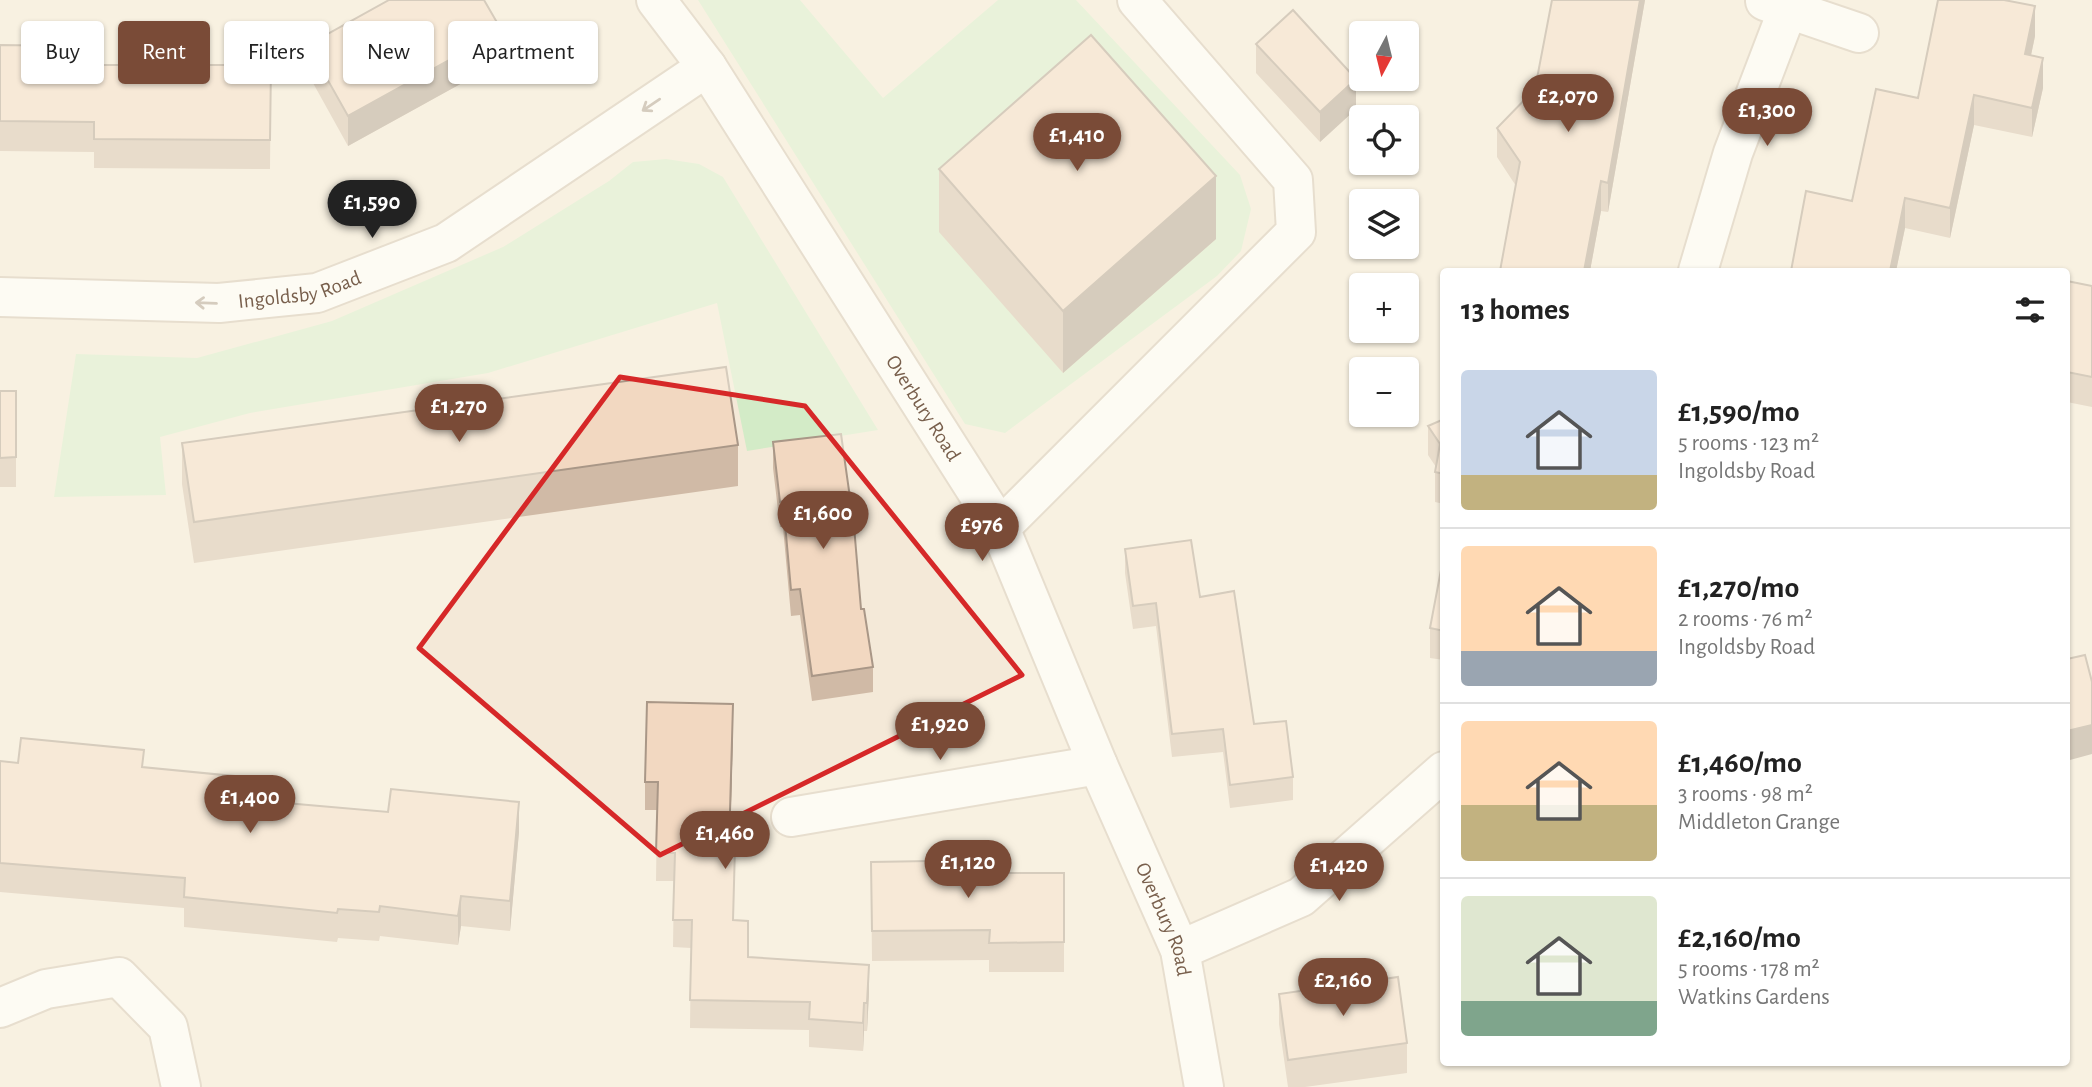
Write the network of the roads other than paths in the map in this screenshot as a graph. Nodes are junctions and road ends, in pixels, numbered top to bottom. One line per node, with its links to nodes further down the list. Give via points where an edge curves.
1 (656, 0): 5 (street, Overbury Road)
2 (1137, 0): 8 (street, via 1293,180 1296,232)
3 (1776, 4): 4 (street); 6 (street)
4 (1859, 33)
5 (707, 66): 7 (street, Ingoldsby Road, one-way to 7, via 446,243 317,293 219,303); 8 (street, Overbury Road)
6 (1699, 268)
7 (0, 297)
8 (1000, 528): 9 (street, Overbury Road)
9 (1098, 765): 11 (street); 12 (street, Overbury Road)
10 (1440, 775): 12 (street, via 1301,897)
11 (791, 817)
12 (1181, 950): 15 (street, Overbury Road)
13 (0, 1008): 14 (street, via 46,989 119,977 168,1027)
14 (181, 1087)
15 (1204, 1087)

